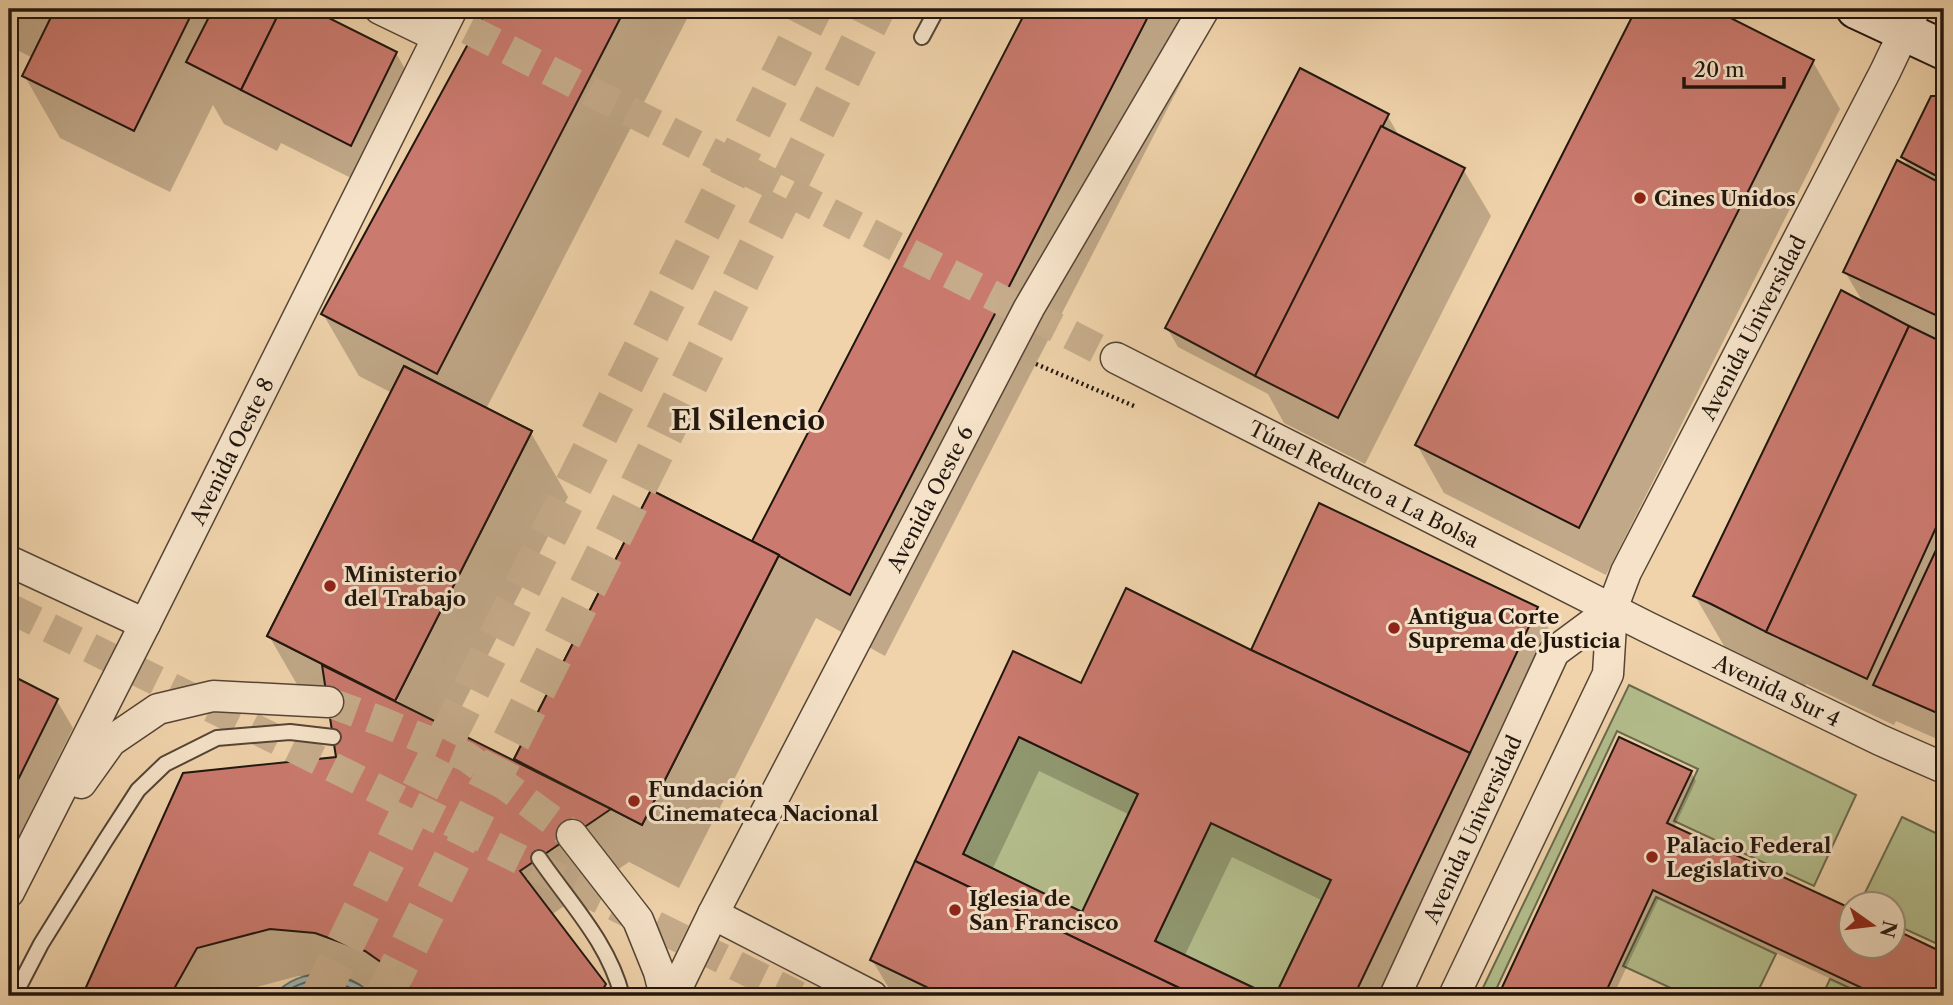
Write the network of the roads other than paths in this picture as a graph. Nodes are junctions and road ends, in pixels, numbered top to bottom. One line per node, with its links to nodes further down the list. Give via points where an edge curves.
1 (380, 9): 7 (street)
2 (452, 9): 7 (street, Avenida Oeste 8)
3 (937, 9): 8 (lane)
4 (1204, 9): 21 (street, Avenida Oeste 6, via 1023,318)
5 (1856, 9): 6 (main road)
6 (1910, 20): 9 (main road); 12 (street, Avenida Universidad, via 1626,572)
7 (438, 37): 13 (street, Avenida Oeste 8)
8 (922, 37)
9 (1944, 50)
10 (1116, 358): 12 (street, Túnel Reducto a La Bolsa)
11 (9, 561): 13 (street)
12 (1612, 609): 16 (street, Avenida Sur 4); 27 (street, Avenida Universidad, via 1554,652); 28 (street, Avenida Universidad, via 1608,674)
13 (145, 624): 18 (street, Avenida Oeste 8)
14 (327, 702): 18 (street, via 213,696 158,709 111,741)
15 (333, 737): 22 (lane, via 290,732 217,738 165,764 138,790)
16 (1944, 768)
17 (572, 835): 24 (street, via 638,920)
18 (31, 850): 20 (street, Avenida Oeste 8)
19 (540, 858): 23 (lane, via 600,942)
20 (9, 892)
21 (713, 914): 25 (street, Avenida Oeste 6); 26 (street)
22 (13, 996)
23 (622, 996)
24 (664, 996)
25 (673, 996)
26 (872, 996)
27 (1395, 996)
28 (1454, 996)

